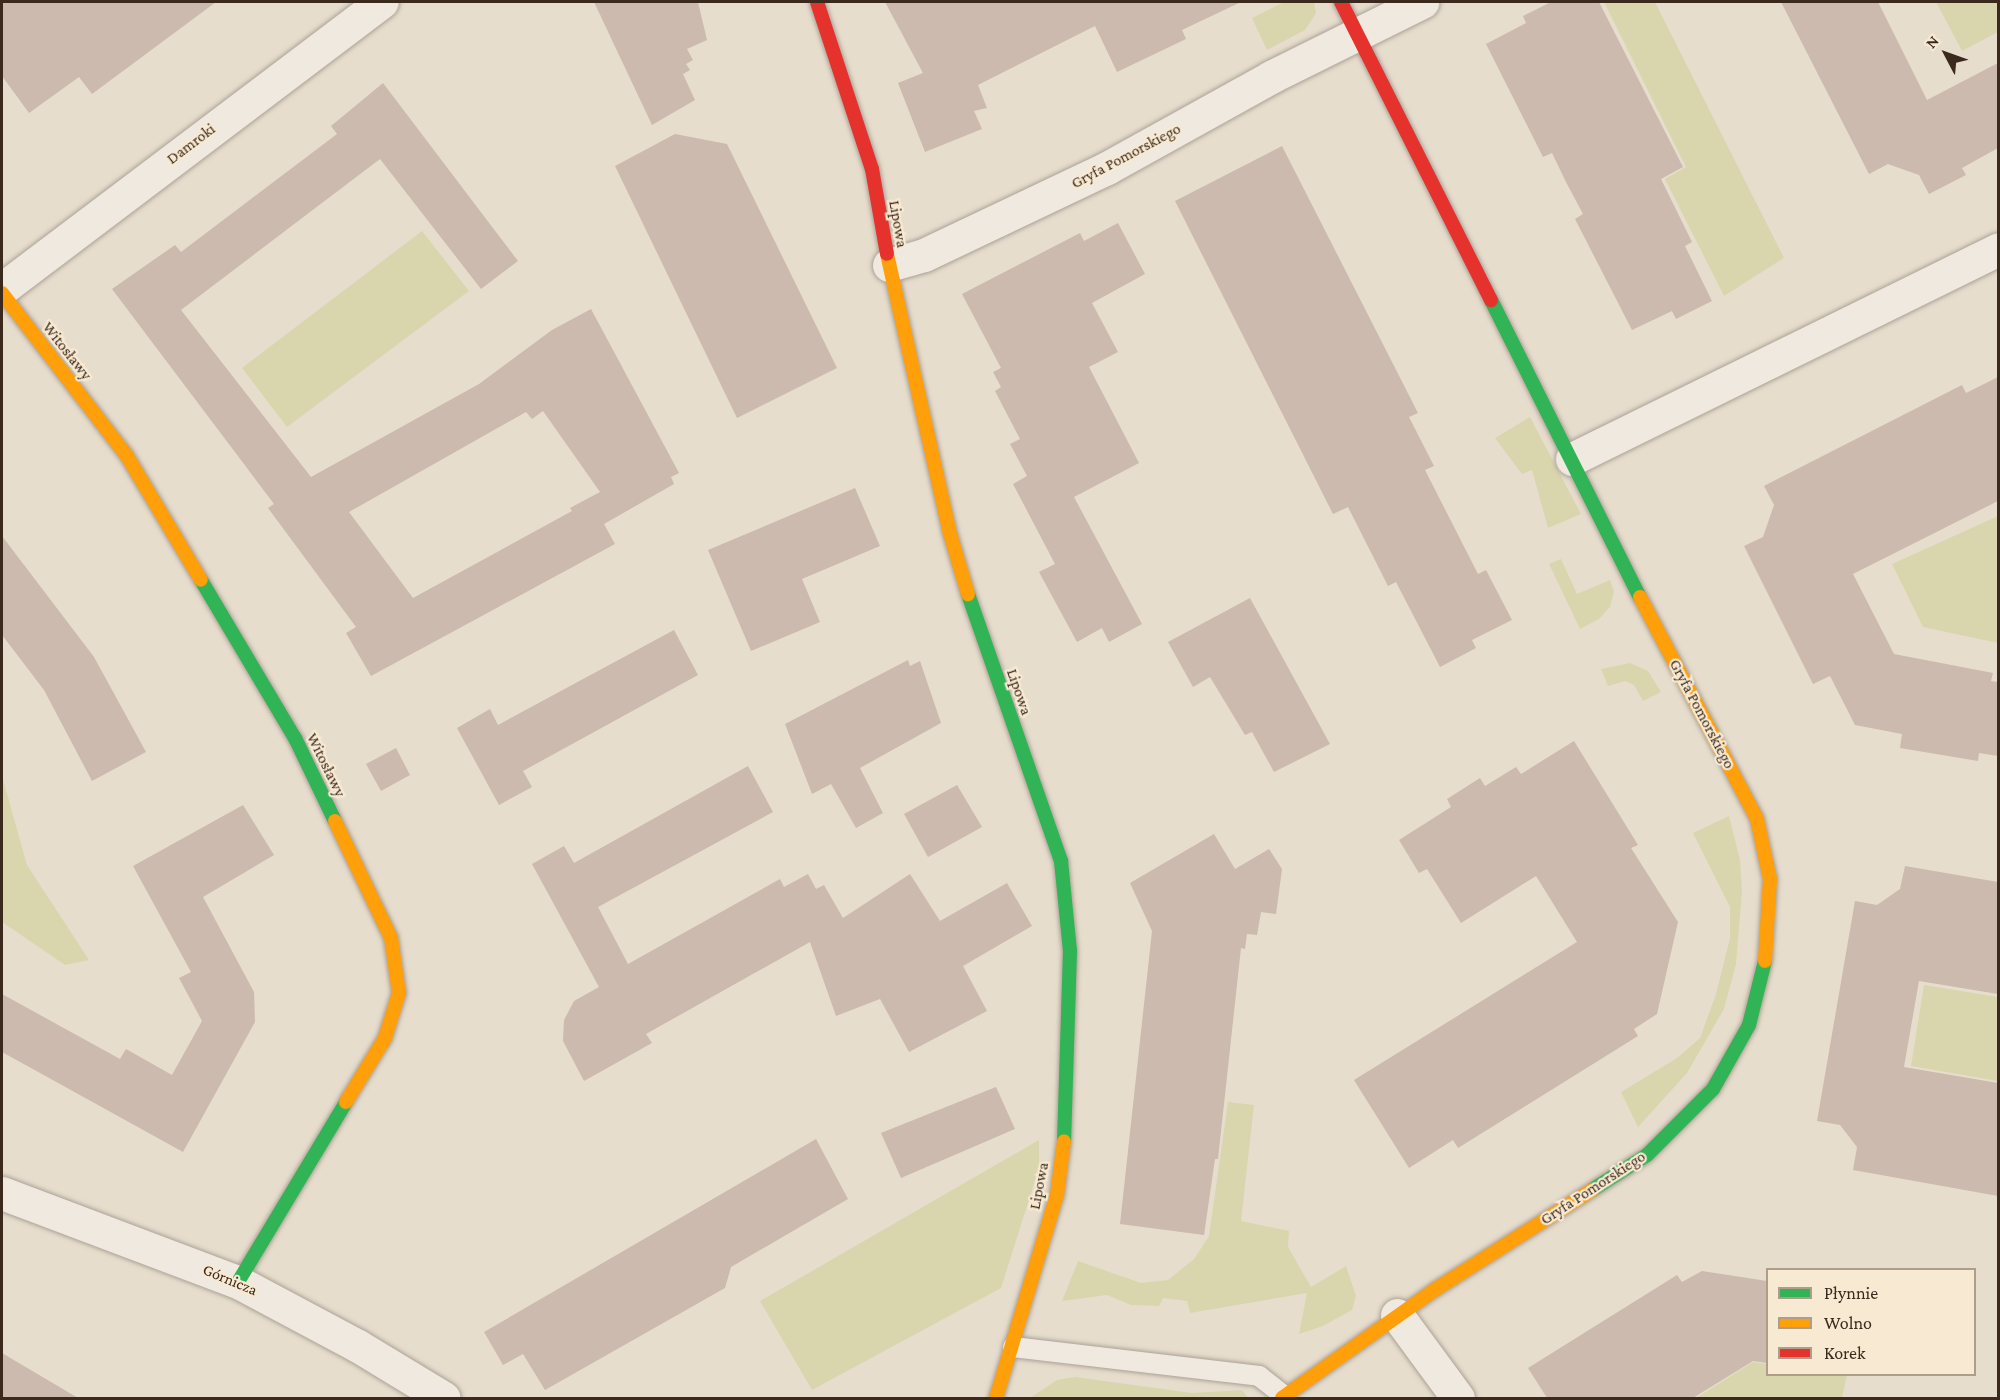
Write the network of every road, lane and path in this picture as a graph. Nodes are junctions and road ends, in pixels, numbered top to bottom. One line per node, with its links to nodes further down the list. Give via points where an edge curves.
1 (382, 2): 8 (street, Damroki)
2 (817, 2): 7 (street, Lipowa, via 872,169)
3 (1341, 2): 5 (street, Gryfa Pomorskiego)
4 (1422, 2): 5 (street, Gryfa Pomorskiego)
5 (1358, 33): 7 (street, Gryfa Pomorskiego, via 1107,168 924,255); 9 (street, Gryfa Pomorskiego)
6 (1998, 249): 9 (street)
7 (889, 265): 13 (street, Lipowa, via 949,530 972,608 1061,861 1064,884 1070,951 1068,1115 1057,1195)
8 (2, 291): 11 (street, Witosławy, via 127,456 295,738 391,938 399,993 385,1038)
9 (1572, 459): 12 (street, Gryfa Pomorskiego, via 1757,819 1770,879 1767,955 1749,1025 1713,1089 1647,1155)
10 (2, 1193): 11 (street, Górnicza)
11 (238, 1282): 15 (street, Górnicza, via 311,1319)
12 (1397, 1315): 14 (street, Gryfa Pomorskiego); 17 (street)
13 (1013, 1347): 14 (lane, via 1259,1376); 16 (street, Lipowa)
14 (1283, 1397)
15 (444, 1398)
16 (996, 1398)
17 (1458, 1398)

